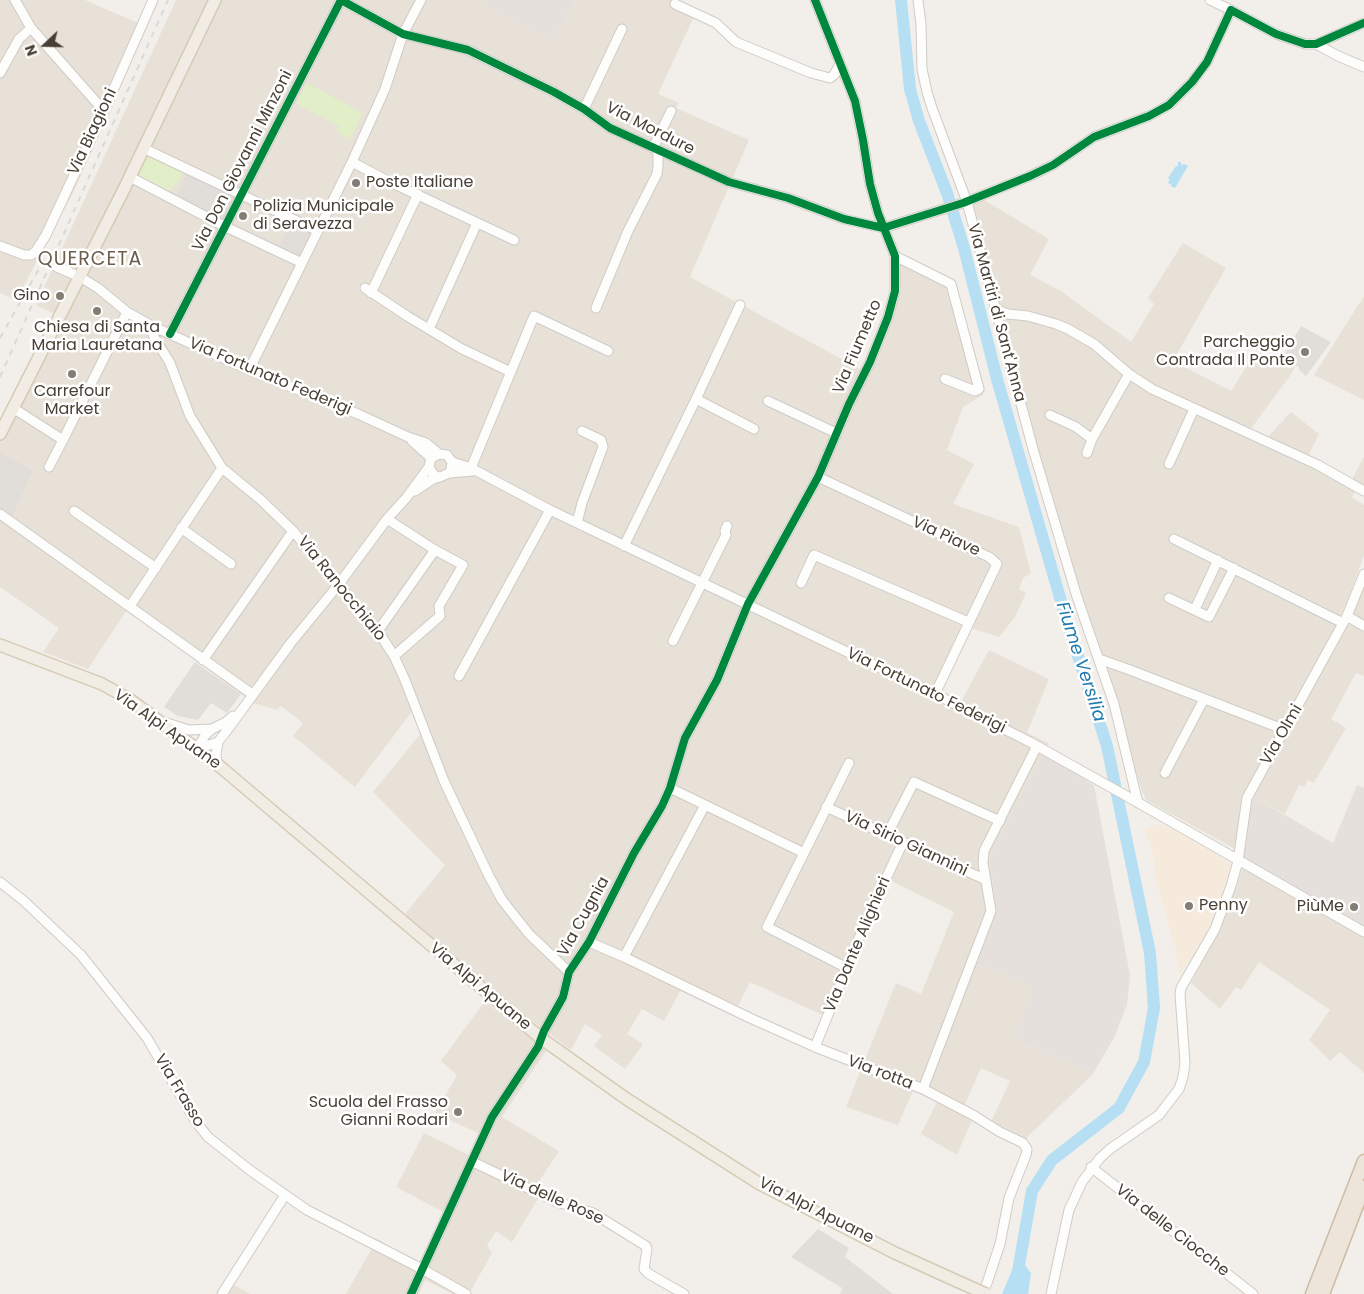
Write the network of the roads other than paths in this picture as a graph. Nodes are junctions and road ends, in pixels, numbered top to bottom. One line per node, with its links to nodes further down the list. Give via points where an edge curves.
1 (15, 0): 12 (street)
2 (153, 0): 20 (street, Via Biagioni)
3 (215, 0): 22 (main road)
4 (341, 0): 14 (street, Via Mordure); 26 (street, Via Don Giovanni Minzoni)
5 (421, 0): 14 (street)
6 (815, 0): 16 (street, Via Fiumetto)
7 (918, 0): 28 (street, via 922,69 927,92)
8 (1210, 0): 10 (street)
9 (675, 4): 16 (street, via 716,23 736,42 810,73 830,78)
10 (1231, 10): 15 (street, via 1276,34 1305,44); 28 (street, Via Martiri di Sant'Anna, via 1207,62 1169,105 1094,137 1053,165)
11 (1364, 23): 15 (street)
12 (31, 28): 18 (street, via 20,39); 20 (street)
13 (622, 29): 19 (street)
14 (403, 34): 19 (street, Via Mordure, via 468,50); 24 (street, via 385,90)
15 (1316, 44): 17 (street)
16 (840, 64): 31 (street, Via Fiumetto, via 855,102 870,184)
17 (1364, 66)
18 (0, 73)
19 (584, 109): 23 (street, Via Mordure, via 610,128)
20 (104, 111): 34 (street, Via Biagioni, via 36,251 31,255)
21 (671, 111): 23 (street)
22 (143, 148): 25 (main road); 26 (street)
23 (655, 149): 31 (street, Via Mordure, via 729,182 788,198 844,219); 40 (street, Via Mordure, via 657,174 628,231)
24 (352, 162): 27 (street); 32 (street)
25 (130, 177): 30 (street); 38 (main road)
26 (241, 194): 30 (street, Via Don Giovanni Minzoni); 32 (street)
27 (418, 194): 29 (street); 44 (street, via 368,290)
28 (965, 202): 31 (street); 41 (street, Via Martiri di Sant'Anna)
29 (477, 223): 33 (street); 44 (street)
30 (224, 226): 36 (street); 45 (street, Via Don Giovanni Minzoni)
31 (883, 228): 35 (street, Via Fiumetto)
32 (318, 231): 36 (street)
33 (514, 240)
34 (0, 246)
35 (895, 256): 50 (street, via 951,284 979,389 975,391); 58 (street, Via Fiumetto, via 895,291 888,317)
36 (302, 263): 47 (street)
37 (57, 267): 38 (street, Via Fortunato Federigi)
38 (80, 277): 42 (street, Via Fortunato Federigi); 53 (main road)
39 (740, 305): 51 (street)
40 (596, 308)
41 (994, 309): 49 (street, via 1068,329 1094,344); 103 (street, Via Martiri di Sant'Anna, via 1060,543)
42 (127, 312): 43 (street, Via Fortunato Federigi); 61 (street)
43 (150, 325): 45 (street, Via Fortunato Federigi); 67 (street, Via Ranocchiaio, via 170,362 190,416)
44 (429, 329): 48 (street, via 462,349)
45 (170, 334): 47 (street, Via Fortunato Federigi)
46 (608, 351): 48 (street, via 534,316)
47 (249, 370): 63 (street, Via Fortunato Federigi, via 408,437)
48 (512, 372): 68 (street)
49 (1129, 374): 54 (street); 60 (street)
50 (945, 378)
51 (696, 399): 56 (street); 82 (street)
52 (768, 401): 58 (street)
53 (13, 408): 59 (main road); 61 (street)
54 (1194, 409): 65 (street); 71 (street, via 1318,465)
55 (1050, 415): 60 (street)
56 (754, 429)
57 (582, 430): 77 (street, via 601,440 603,447)
58 (836, 433): 70 (street, Via Fiumetto)
59 (0, 434)
60 (1092, 439): 62 (street)
61 (63, 440): 66 (street)
62 (1087, 454)
63 (433, 460): 64 (street, via 447,455); 69 (street, via 433,474); 72 (street)
64 (452, 462): 68 (street, Via Fortunato Federigi); 69 (street)
65 (1169, 464)
66 (49, 467)
67 (222, 468): 79 (street); 80 (street, Via Ranocchiaio)
68 (474, 469): 69 (street); 73 (street, Via Fortunato Federigi)
69 (444, 475): 72 (street, via 422,485)
70 (818, 476): 93 (street, Via Fiumetto); 97 (street, Via Piave, via 990,557 997,564)
71 (1364, 491)
72 (407, 497): 76 (street)
73 (550, 510): 77 (street, Via Fortunato Federigi); 105 (street)
74 (74, 511): 86 (street)
75 (1, 515): 94 (street)
76 (387, 520): 83 (street); 91 (street)
77 (577, 523): 82 (street, Via Fortunato Federigi)
78 (727, 526): 89 (street, via 726,535)
79 (181, 528): 85 (street); 86 (street)
80 (294, 531): 91 (street, Via Ranocchiaio); 104 (street)
81 (1174, 539): 84 (street)
82 (624, 546): 89 (street, Via Fortunato Federigi)
83 (435, 550): 99 (street); 102 (street, via 463,565 438,606 440,616)
84 (1218, 560): 87 (street); 95 (street)
85 (231, 564)
86 (156, 568): 94 (street)
87 (1234, 568): 95 (street, via 1209,617); 96 (street)
88 (1364, 574): 96 (street, Via Olmi)
89 (702, 583): 93 (street, Via Fortunato Federigi); 100 (street)
90 (801, 583): 97 (street, via 814,555)
91 (340, 584): 99 (street, Via Ranocchiaio); 106 (street)
92 (1169, 598): 95 (street)
93 (748, 604): 107 (street, Via Fortunato Federigi); 119 (street, Via Cugnia, via 717,680 685,738)
94 (130, 606): 104 (street)
95 (1195, 609)
96 (1345, 619): 98 (street); 112 (street, Via Olmi)
97 (968, 622): 107 (street, Via Piave)
98 (1364, 626)
99 (378, 631): 102 (street, Via Ranocchiaio)
100 (672, 641)
101 (0, 645): 110 (main road, Via Alpi Apuane, via 102,684)
102 (394, 656): 134 (street, Via Ranocchiaio, via 444,781 493,884 529,934)
103 (1099, 659): 108 (street); 120 (street, Via Martiri di Sant'Anna, via 1114,704)
104 (203, 660): 106 (street)
105 (459, 676)
106 (252, 694): 109 (street)
107 (936, 694): 114 (street, Via Fortunato Federigi)
108 (1204, 699): 112 (street); 118 (street)
109 (241, 710): 111 (street); 113 (street)
110 (158, 720): 111 (street, via 189,730); 115 (main road, Via Alpi Apuane)
111 (212, 729): 115 (street)
112 (1285, 730): 127 (street, Via Olmi, via 1248,798)
113 (218, 742): 115 (street); 117 (street)
114 (1037, 746): 120 (street, Via Fortunato Federigi); 123 (street)
115 (197, 749): 117 (main road, Via Alpi Apuane)
116 (849, 763): 122 (street)
117 (217, 764): 135 (main road, Via Alpi Apuane)
118 (1165, 773)
119 (670, 788): 121 (street); 131 (street, Via Cugnia)
120 (1138, 803): 127 (street, Via Fortunato Federigi)
121 (705, 805): 126 (street); 132 (street)
122 (826, 807): 124 (street, Via Sirio Giannini); 126 (street)
123 (1000, 821): 124 (street, via 914,782); 128 (street, via 984,851)
124 (887, 835): 125 (street, Via Sirio Giannini)
125 (904, 842): 128 (street, Via Sirio Giannini); 133 (street, Via Dante Alighieri)
126 (804, 853): 133 (street, via 767,927)
127 (1238, 861): 130 (street, Via Fortunato Federigi); 140 (street, via 1215,929 1181,988 1185,1063 1179,1089 1159,1115 1110,1149)
128 (986, 880): 137 (street, via 991,910)
129 (0, 882): 142 (street, Via Frasso, via 81,954 147,1038 208,1137)
130 (1364, 932)
131 (589, 942): 132 (street, Via rotta); 134 (street, Via Cugnia)
132 (624, 956): 136 (street, Via rotta)
133 (847, 968): 136 (street, Via Dante Alighieri)
134 (570, 972): 135 (street, Via Cugnia, via 563,997)
135 (542, 1039): 139 (street, Via Cugnia, via 492,1117); 148 (main road, Via Alpi Apuane, bridge, via 628,1100 760,1184)
136 (815, 1047): 137 (street, Via rotta)
137 (923, 1089): 148 (street, Via rotta, via 1023,1143 1027,1149 1009,1198 1000,1244)
138 (1364, 1161): 151 (highway)
139 (473, 1162): 143 (street, Via Cugnia); 147 (street, Via delle Rose, via 557,1202 592,1214 646,1246 644,1270)
140 (1091, 1168): 149 (street, via 1069,1210); 150 (street, Via delle Ciocche)
141 (1364, 1187): 152 (highway)
142 (285, 1195): 143 (street, Via Frasso, via 307,1210); 144 (street)
143 (422, 1269): 145 (street, Via Cugnia); 146 (street, Via Frasso)
144 (222, 1294)
145 (411, 1294)
146 (466, 1294)
147 (684, 1294)
148 (984, 1294)
149 (1051, 1294)
150 (1253, 1294)
151 (1312, 1294)
152 (1323, 1294)

